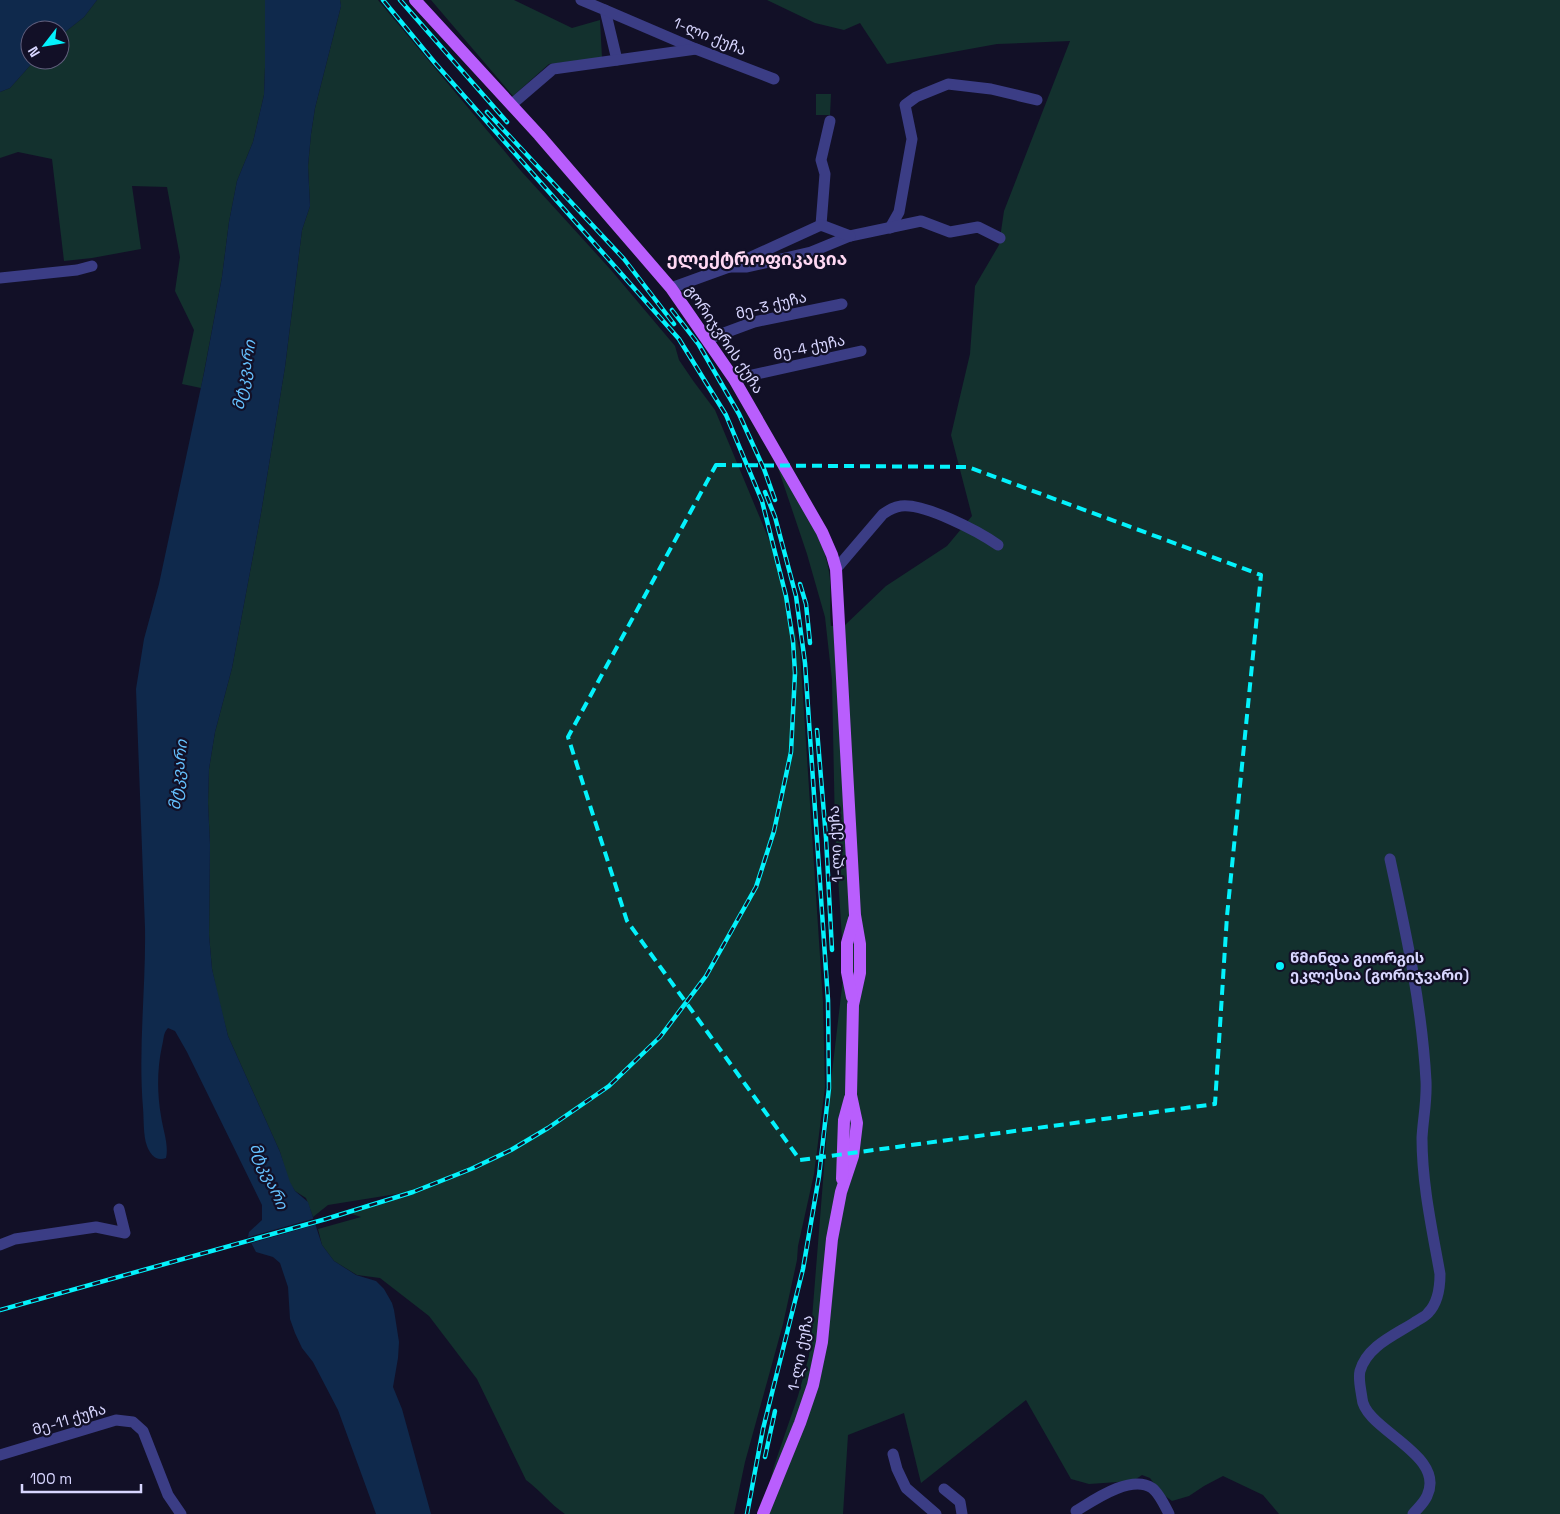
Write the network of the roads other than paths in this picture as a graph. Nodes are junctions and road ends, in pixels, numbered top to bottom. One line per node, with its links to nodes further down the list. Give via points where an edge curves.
1 (415, 0): 8 (main road, გორიჯვრის ქუჩა)
2 (581, 0): 3 (street, 1-ლი ქუჩა)
3 (605, 10): 4 (street, 1-ლი ქუჩა); 5 (street)
4 (696, 49): 5 (street); 6 (street, 1-ლი ქუჩა)
5 (617, 60): 8 (street, via 553,68)
6 (774, 79)
7 (1038, 100): 11 (street, via 991,89 948,84 905,105 912,139 899,212)
8 (511, 105): 17 (main road, გორიჯვრის ქუჩა)
9 (830, 121): 10 (street, via 821,160 825,174)
10 (821, 225): 12 (street); 15 (street)
11 (890, 228): 12 (street); 13 (street, via 921,221 950,232 978,227)
12 (850, 236): 15 (street, via 811,252 747,267)
13 (1000, 238)
14 (92, 266): 16 (street)
15 (729, 267): 17 (street)
16 (0, 278)
17 (671, 288): 19 (main road, გორიჯვრის ქუჩა)
18 (842, 304): 19 (street, მე-3 ქუჩა, via 754,322)
19 (708, 339): 21 (main road, გორიჯვრის ქუჩა)
20 (861, 351): 21 (street, მე-4 ქუჩა)
21 (734, 379): 23 (main road, გორიჯვრის ქუჩა, via 822,532)
22 (998, 544): 23 (street, via 951,519 902,506 883,514)
23 (836, 569): 24 (main road, გორიჯვრის ქუჩა)
24 (847, 772): 33 (main road, 1-ლი ქუჩა, via 860,973 853,1005 851,1095 844,1120 841,1192 832,1239 822,1342 812,1386)
25 (1390, 859): 37 (street, via 1418,1002 1426,1082 1422,1137 1424,1183 1440,1289 1429,1313 1371,1350 1360,1373 1362,1403 1371,1417 1404,1443 1427,1472 1430,1484 1427,1497)
26 (119, 1208): 27 (street, via 125,1233 96,1228 15,1239)
27 (0, 1245)
28 (893, 1454): 34 (street, via 906,1488)
29 (0, 1455): 32 (street, მე-11 ქუჩა, via 116,1420 133,1422 143,1431 168,1495)
30 (944, 1488): 35 (street, via 960,1502)
31 (1076, 1513): 36 (street, via 1102,1494 1142,1484 1153,1489)
32 (181, 1514)
33 (763, 1514)
34 (936, 1514)
35 (962, 1514)
36 (1169, 1514)
37 (1413, 1514)

